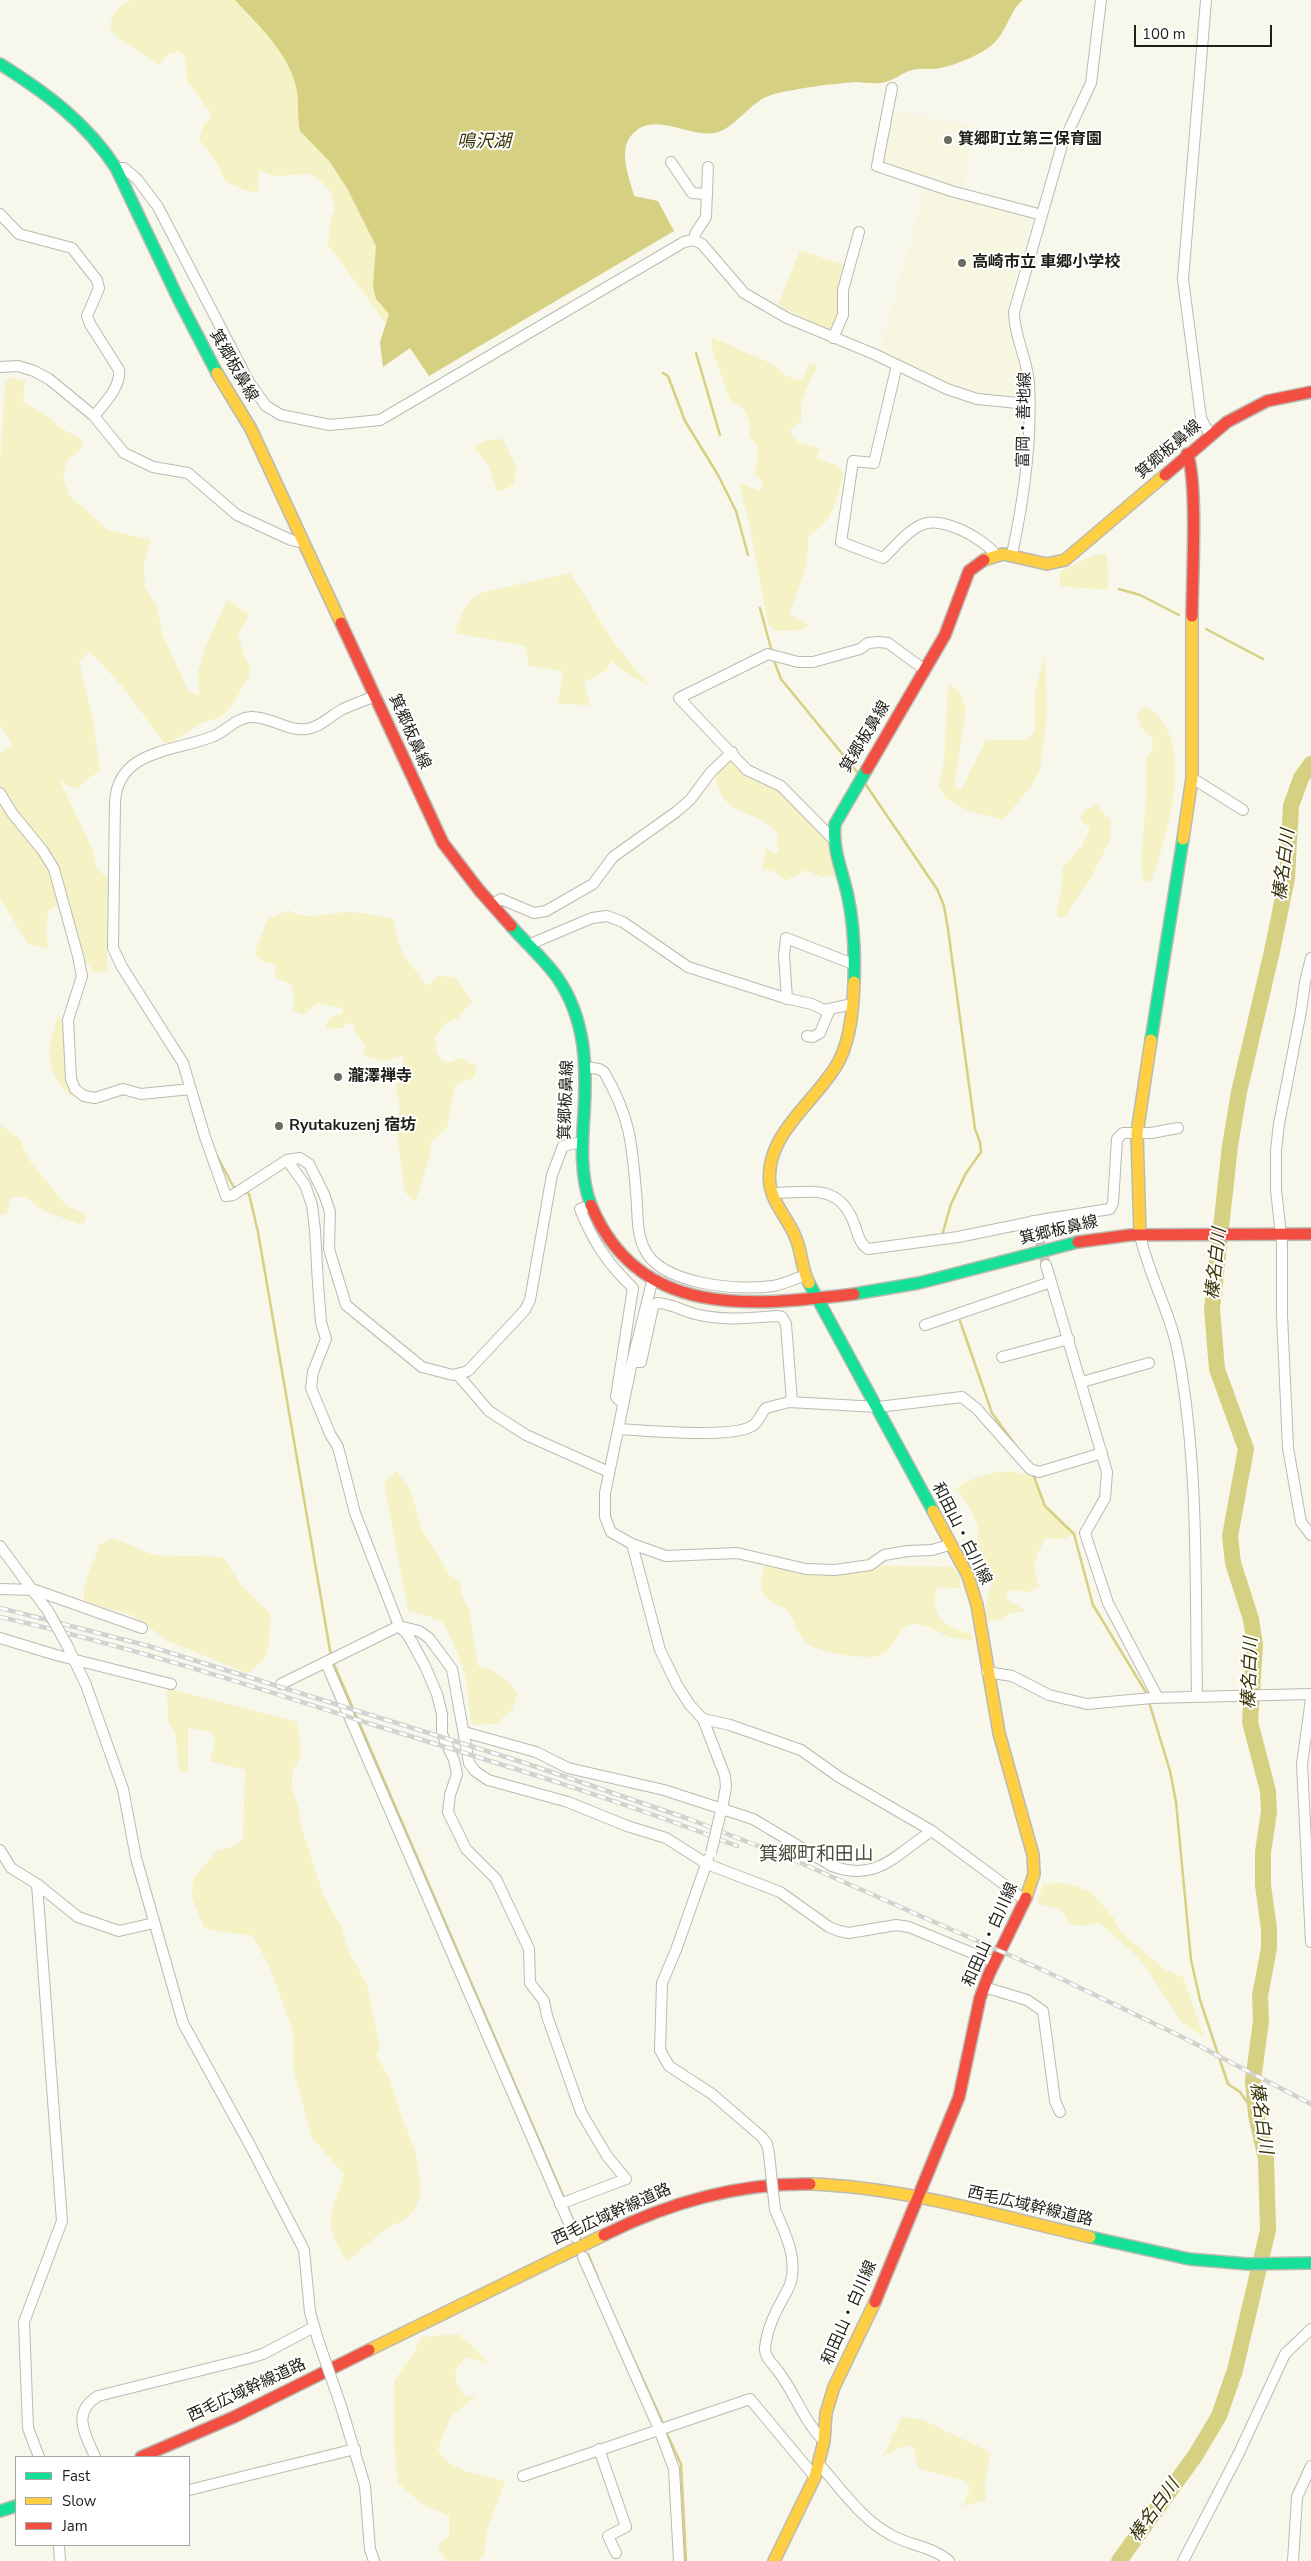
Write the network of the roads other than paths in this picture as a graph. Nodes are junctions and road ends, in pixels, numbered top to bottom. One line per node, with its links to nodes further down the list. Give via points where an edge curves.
1 (1101, 0): 10 (street, 富岡・善地線, via 1091,83 1066,135)
2 (1206, 0): 19 (street, via 1182,279 1201,418)
3 (0, 65): 6 (main road, 箕郷板鼻線, via 66,106 102,144)
4 (892, 88): 10 (street, via 877,166 951,191)
5 (671, 162): 8 (street, via 692,193)
6 (116, 168): 12 (street, via 124,168 138,179 158,208 262,401 281,415 330,425 380,420 389,416 676,247); 21 (main road, 箕郷板鼻線, via 199,341 251,429)
7 (708, 168): 8 (street)
8 (707, 194): 12 (street, via 706,217)
9 (0, 214): 18 (street, via 19,234 72,248 97,280 98,293 87,316 120,377)
10 (1042, 215): 17 (street, 富岡・善地線, via 1014,312 1016,331 1026,361)
11 (859, 232): 13 (street, via 843,290 843,315)
12 (694, 240): 13 (street, via 702,244 744,293 787,318)
13 (832, 338): 14 (street)
14 (897, 365): 17 (street, via 947,389 977,399); 22 (street, via 874,462 853,461 841,542 883,558 919,525 932,521 958,529)
15 (0, 367): 18 (street, via 18,366 34,370)
16 (1311, 392): 19 (main road, 箕郷板鼻線, via 1278,397 1255,405)
17 (1028, 404): 23 (street, 富岡・善地線, via 1023,488)
18 (94, 416): 21 (street, via 124,452 153,467 188,473 237,514)
19 (1210, 435): 20 (main road, 箕郷板鼻線)
20 (1187, 454): 23 (main road, 箕郷板鼻線, via 1065,560 1047,564); 27 (main road, via 1192,498)
21 (304, 543): 25 (main road, 箕郷板鼻線)
22 (996, 554): 23 (main road, 箕郷板鼻線); 24 (main road, 箕郷板鼻線, via 969,571 950,624)
23 (1012, 554)
24 (925, 670): 26 (street, via 888,643 879,642 813,662 798,662 768,654 679,698); 30 (main road, 箕郷板鼻線, via 838,816)
25 (376, 696): 31 (main road, 箕郷板鼻線, via 443,843); 40 (street, via 344,708 317,726 305,729 264,718 242,719 215,735 138,760 119,779 115,802 113,948 122,968 183,1063)
26 (732, 752): 30 (street, via 747,770 781,786); 31 (street, via 711,772 690,800 613,856 593,884 546,911 527,912 501,899)
27 (1192, 778): 29 (street); 42 (main road)
28 (0, 794): 40 (street, via 54,869 78,956 82,976 68,1020 71,1079 75,1090 95,1098 123,1089 141,1094)
29 (1244, 810)
30 (832, 838): 34 (main road, via 854,930)
31 (492, 905): 32 (main road, 箕郷板鼻線)
32 (528, 945): 35 (street, via 592,918 606,916 623,922 688,967); 39 (main road, 箕郷板鼻線, via 557,977 572,1005 581,1030)
33 (1311, 958): 48 (street, via 1276,1150)
34 (853, 964): 35 (street, via 786,938); 36 (main road)
35 (787, 999): 37 (street)
36 (853, 1004): 37 (street); 45 (main road, via 846,1045 835,1068 782,1138 769,1176)
37 (830, 1010): 38 (street, via 820,1033)
38 (808, 1036)
39 (585, 1067): 43 (main road, 箕郷板鼻線); 53 (street, via 604,1072 626,1117 632,1141 641,1240 651,1259 674,1274 706,1284 762,1287)
40 (191, 1089): 44 (street, via 226,1196 233,1195)
41 (1178, 1128): 42 (street)
42 (1137, 1133): 47 (street, via 1123,1133 1118,1139 1110,1209); 50 (main road)
43 (582, 1142): 46 (main road, 箕郷板鼻線, via 584,1172); 62 (street, via 562,1146 558,1153 530,1300 525,1310 468,1370)
44 (287, 1160): 62 (street, via 300,1158 309,1164 324,1194 330,1212 329,1249 346,1305 422,1367); 76 (street, via 305,1184 312,1204 315,1230 321,1322 326,1339 313,1372 311,1388 338,1447 355,1512)
45 (772, 1193): 47 (street, via 826,1193 835,1196 849,1210 860,1240 868,1249 958,1237); 53 (main road, via 796,1237)
46 (592, 1205): 54 (main road, 箕郷板鼻線, via 612,1242 633,1264); 65 (street, via 580,1209 589,1231 606,1259 633,1288 616,1397)
47 (1033, 1221): 51 (street)
48 (1277, 1234): 49 (main road, 箕郷板鼻線); 50 (main road, 箕郷板鼻線); 70 (street, via 1288,1448 1301,1522)
49 (1311, 1234)
50 (1140, 1235): 56 (main road, 箕郷板鼻線, via 1077,1242 922,1282); 85 (street, via 1179,1356 1191,1442)
51 (1039, 1238)
52 (1046, 1265): 55 (street)
53 (805, 1275): 56 (main road)
54 (653, 1278): 56 (main road, 箕郷板鼻線, via 686,1294 719,1301); 60 (street)
55 (1051, 1282): 57 (street); 58 (street)
56 (819, 1298): 66 (main road, 和田山・白川線)
57 (925, 1325)
58 (1069, 1339): 59 (street); 63 (street)
59 (1002, 1357)
60 (632, 1362): 64 (street, via 641,1362 653,1307 657,1303 716,1318 777,1316 786,1324); 65 (street)
61 (1149, 1363): 63 (street)
62 (457, 1374): 69 (street, via 489,1411 518,1430)
63 (1082, 1382): 68 (street)
64 (792, 1402): 66 (street); 67 (street, via 766,1408 757,1422 746,1429 701,1433)
65 (622, 1403): 67 (street)
66 (878, 1407): 68 (street, via 967,1399 1030,1469 1039,1472); 72 (main road, 和田山・白川線)
67 (618, 1429): 69 (street)
68 (1102, 1453): 86 (street, via 1107,1472 1107,1492 1085,1533 1108,1604)
69 (608, 1472): 71 (street, via 604,1503 606,1523 611,1532)
70 (1311, 1535)
71 (632, 1544): 72 (street, via 666,1556 737,1553 806,1569 835,1570 870,1565 884,1555); 87 (street, via 666,1665 690,1705)
72 (949, 1545): 81 (main road, 和田山・白川線, via 968,1576)
73 (0, 1546): 75 (street)
74 (0, 1589): 75 (street)
75 (34, 1590): 77 (street); 79 (street, bridge)
76 (399, 1626): 80 (street); 88 (street, via 429,1638 452,1669); 101 (street, via 408,1635 437,1694 442,1734 457,1774 448,1812 466,1849 496,1879 529,1949 530,1983 544,2001 580,2112 607,2156 626,2178)
77 (142, 1628)
78 (0, 1638): 79 (street)
79 (74, 1658): 82 (street); 95 (street, via 123,1789 136,1858)
80 (326, 1663): 83 (street); 101 (street)
81 (987, 1672): 86 (street, via 1012,1676 1050,1695 1078,1703); 94 (main road, 和田山・白川線, via 999,1733 1034,1863 1034,1874)
82 (171, 1684)
83 (281, 1684)
84 (1310, 1695): 85 (street); 96 (street, via 1302,1764)
85 (1200, 1696): 86 (street)
86 (1151, 1698)
87 (703, 1719): 89 (street, via 725,1776); 90 (street, via 801,1750 839,1777)
88 (464, 1732): 89 (street, via 536,1752 568,1768 664,1790); 92 (street, via 469,1763 488,1780 568,1802 666,1838)
89 (721, 1811): 90 (street, via 753,1819 846,1871 879,1868); 92 (street, bridge)
90 (932, 1831): 94 (street)
91 (0, 1850): 93 (street, via 11,1868)
92 (707, 1864): 97 (street, via 780,1892 839,1931 849,1933 896,1925 909,1927); 108 (street, bridge, via 662,1983 660,2050 669,2066 712,2094 768,2144 775,2210 791,2249 791,2282 774,2314 766,2355 789,2385 816,2434)
93 (38, 1884): 95 (street, via 78,1917 119,1932); 111 (street, via 62,2221 24,2322 28,2428)
94 (1025, 1900): 97 (main road, 和田山・白川線)
95 (154, 1923): 105 (street, via 183,2023 304,2250)
96 (1311, 1942)
97 (994, 1962): 98 (main road, 和田山・白川線)
98 (984, 1987): 99 (street, via 1027,2000 1043,2011 1055,2101); 100 (main road, 和田山・白川線, via 959,2097)
99 (1060, 2112)
100 (916, 2198): 104 (main road, 西毛広域幹線道路, via 1130,2247 1213,2262); 108 (main road, 和田山・白川線, via 871,2311 832,2392 826,2413); 113 (main road, 西毛広域幹線道路, via 862,2188 793,2184 732,2190 665,2207 571,2250 234,2417)
101 (560, 2203): 102 (street)
102 (575, 2237)
103 (583, 2257): 107 (street)
104 (1310, 2263)
105 (314, 2327): 109 (street, bridge); 112 (street, via 263,2354 98,2396 84,2407 82,2416)
106 (1311, 2329): 128 (street, via 1285,2354)
107 (659, 2428): 110 (street); 117 (street, via 750,2399); 125 (street, via 674,2469)
108 (824, 2441): 114 (main road, 和田山・白川線)
109 (355, 2449): 118 (street); 124 (street, via 365,2486 370,2549)
110 (599, 2450): 116 (street); 122 (street, via 626,2527 608,2536)
111 (39, 2456)
112 (95, 2456)
113 (143, 2456)
114 (819, 2464): 117 (main road, 和田山・白川線); 127 (street, via 861,2512 892,2536 939,2553)
115 (1311, 2466): 129 (street, via 1297,2497)
116 (523, 2476)
117 (815, 2477): 126 (main road, 和田山・白川線)
118 (190, 2490)
119 (15, 2506): 120 (main road)
120 (0, 2512)
121 (59, 2546): 123 (street)
122 (616, 2553)
123 (60, 2561)
124 (374, 2561)
125 (679, 2561)
126 (774, 2561)
127 (949, 2561)
128 (1183, 2561)
129 (1293, 2561)

